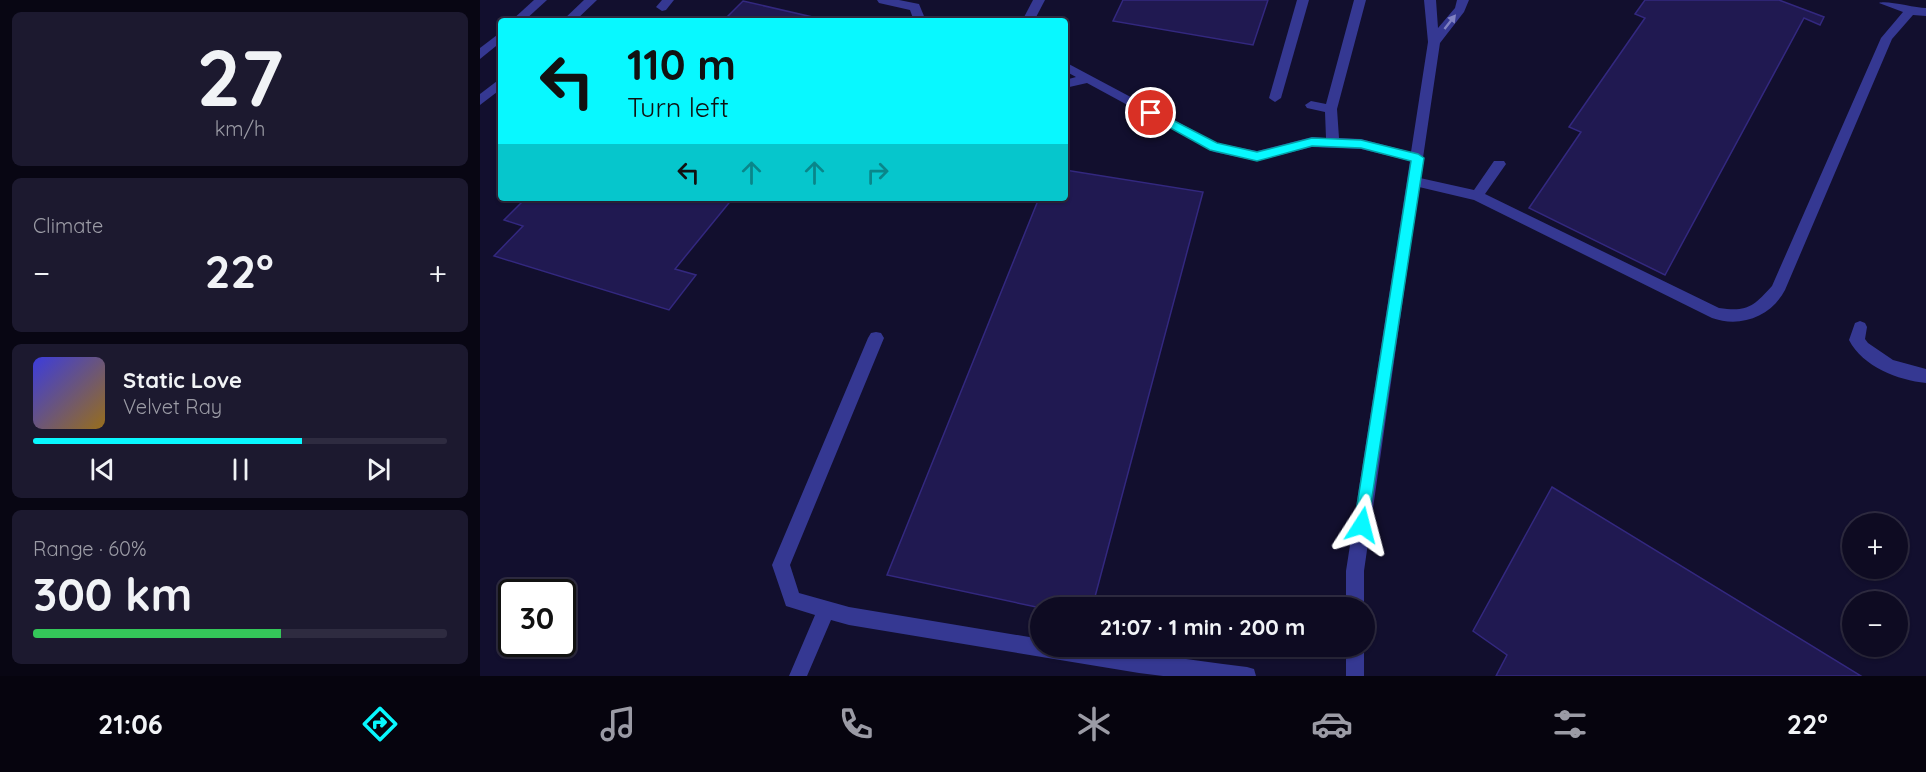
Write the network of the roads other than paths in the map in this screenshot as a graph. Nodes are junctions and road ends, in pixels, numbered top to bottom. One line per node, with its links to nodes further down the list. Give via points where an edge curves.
1 (540, 0): 12 (street)
2 (591, 0): 13 (street)
3 (883, 0): 14 (street, via 915,7)
4 (1039, 0): 15 (street)
5 (1303, 0): 23 (street)
6 (1360, 0): 26 (street)
7 (1430, 0): 17 (street)
8 (1463, 0): 17 (street, one-way to 8)
9 (1885, 3): 10 (street)
10 (1910, 11): 11 (street); 31 (street, via 1887,38 1778,290 1763,306 1743,318 1717,314)
11 (1926, 12)
12 (520, 18)
13 (571, 18)
14 (919, 18)
15 (1030, 18)
16 (498, 39): 18 (street)
17 (1434, 42): 28 (street)
18 (480, 55)
19 (1068, 68): 20 (street)
20 (1089, 79): 21 (street); 27 (street, via 1214,147 1257,156 1312,142)
21 (1068, 83)
22 (498, 85): 24 (street)
23 (1275, 98)
24 (480, 101)
25 (1311, 105): 26 (street)
26 (1331, 109): 27 (street)
27 (1333, 143): 28 (street, via 1361,144)
28 (1418, 158): 30 (street)
29 (1499, 164): 31 (street)
30 (1414, 181): 31 (street); 35 (street, via 1355,571)
31 (1477, 196)
32 (1860, 327): 34 (street, via 1857,340 1862,349 1912,375)
33 (876, 338): 36 (street, via 781,565 792,600)
34 (1926, 376)
35 (1355, 597)
36 (826, 610): 38 (street); 39 (street, via 1138,664)
37 (1355, 657): 40 (street)
38 (798, 676)
39 (1240, 676)
40 (1355, 676)

